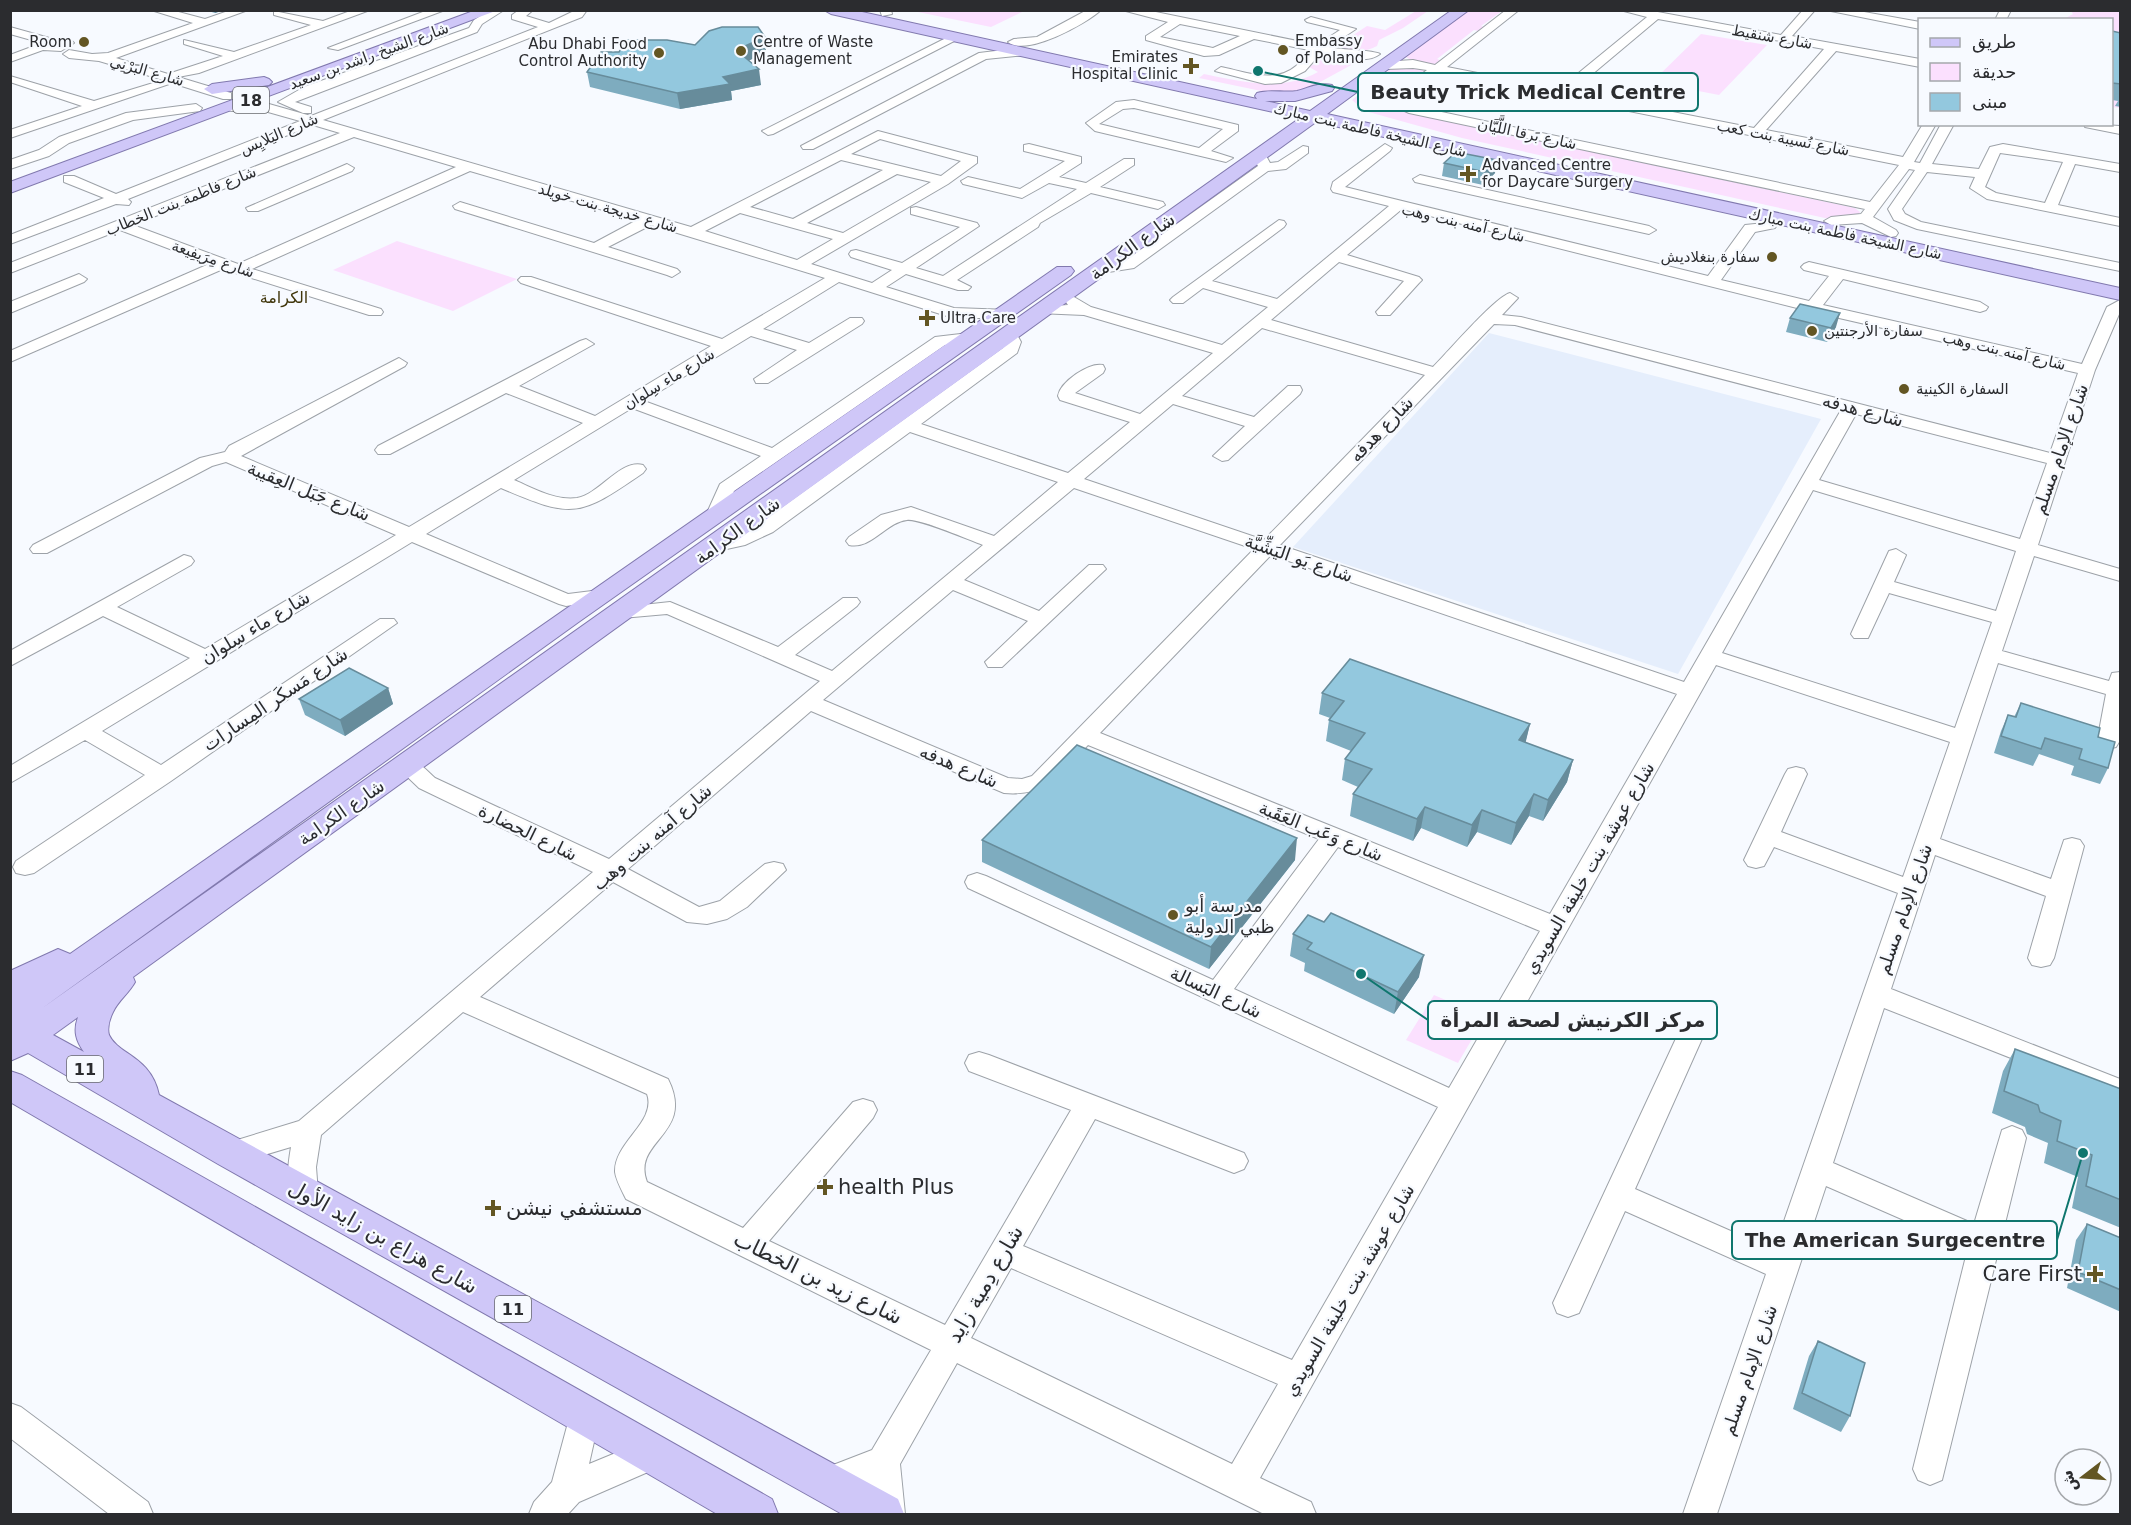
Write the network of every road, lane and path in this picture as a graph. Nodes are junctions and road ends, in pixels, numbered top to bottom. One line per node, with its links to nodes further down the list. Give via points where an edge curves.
1 (156, 10): 26 (street)
2 (243, 10): 26 (street)
3 (365, 10): 27 (street)
4 (440, 10): 25 (street)
5 (461, 10): 25 (main road, شارع الشيخ راشد بن سعيد / 18)
6 (491, 10): 36 (main road, شارع الشيخ راشد بن سعيد / 18)
7 (499, 10): 48 (street, via 478,22 473,30)
8 (528, 10): 28 (street, via 516,17)
9 (831, 10): 33 (main road, شارع الشيخة فاطمة بنت مبارك)
10 (868, 10): 19 (main road, شارع الشيخة فاطمة بنت مبارك)
11 (1095, 10): 37 (street)
12 (1127, 10): 24 (street)
13 (1462, 10): 44 (main road, شارع الكرامة)
14 (1514, 10): 53 (street, شارع بَرقا اللَّيَّان)
15 (1625, 10): 22 (street, شارع شنقيط)
16 (1810, 10): 34 (street)
17 (1831, 10): 21 (street)
18 (580, 12): 28 (street, شارع اليَلايِس)
19 (886, 12): 38 (main road, شارع الشيخة فاطمة بنت مبارك)
20 (278, 13): 27 (street)
21 (1861, 13): 29 (street)
22 (1655, 16): 34 (street, شارع شنقيط); 63 (street)
23 (1311, 20): 42 (street, via 1350,29)
24 (1178, 21): 32 (street); 32 (street, via 1150,38 1215,52)
25 (418, 22): 41 (street); 58 (main road, شارع الشيخ راشد بن سعيد / 18)
26 (205, 23): 47 (street)
27 (324, 25): 45 (street)
28 (548, 26): 73 (street, شارع اليَلايِس)
29 (1918, 26)
30 (10, 30): 40 (street, شارع البَرْنِي)
31 (10, 35): 40 (street, شارع البَرْنِي)
32 (1251, 36): 42 (street)
33 (954, 37): 38 (main road, شارع الشيخة فاطمة بنت مبارك); 65 (street)
34 (1783, 39): 39 (street, شارع شنقيط)
35 (188, 42): 45 (street)
36 (402, 44): 48 (main road); 58 (main road, شارع الشيخ راشد بن سعيد / 18)
37 (1042, 44): 38 (main road, شارع الشيخة فاطمة بنت مبارك); 64 (main road, شارع الشيخة فاطمة بنت مبارك)
38 (1018, 47): 66 (main road, شارع الشيخة فاطمة بنت مبارك); 71 (street, via 982,56)
39 (1833, 47): 49 (street, شارع شنقيط); 82 (street)
40 (54, 48): 46 (street); 47 (street, شارع البَرْنِي); 56 (street, شارع البَرْنِي)
41 (334, 48)
42 (1318, 49): 52 (street); 54 (street, via 1301,68 1281,79 1265,80)
43 (1378, 51): 52 (main road, شارع الكرامة)
44 (1399, 55): 50 (street, شارع نُسيبة بنت كعب); 51 (main road, شارع الكرامة)
45 (235, 56): 56 (street)
46 (15, 57)
47 (121, 57): 56 (street, شارع البَرْنِي)
48 (379, 63): 59 (street)
49 (1918, 63)
50 (1413, 64): 51 (street, شارع نُسيبة بنت كعب); 53 (street, شارع نُسيبة بنت كعب)
51 (1386, 65): 62 (main road, شارع الكرامة)
52 (1351, 66): 60 (main road, شارع الكرامة)
53 (1438, 69): 63 (street, شارع نُسيبة بنت كعب); 122 (street, شارع بَرقا اللَّيَّان, via 1397,99 1400,104)
54 (1221, 71)
55 (30, 73): 57 (street)
56 (177, 78): 61 (street, شارع البَرْنِي); 69 (street); 70 (street, شارع البَرْنِي, via 195,92 199,98)
57 (11, 79): 69 (street)
58 (278, 84): 59 (main road); 61 (main road); 67 (main road, شارع الشيخ راشد بن سعيد / 18); 68 (main road, شارع الشيخ راشد بن سعيد / 18)
59 (320, 86): 73 (street, via 284,102)
60 (1326, 88): 64 (main road, via 1295,96); 72 (main road, شارع الكرامة)
61 (212, 89): 68 (street, شارع البَرْنِي)
62 (1346, 93): 72 (main road, شارع الكرامة); 78 (main road, via 1353,109)
63 (1562, 94): 82 (street, شارع نُسيبة بنت كعب)
64 (1258, 96): 72 (main road, شارع الشيخة فاطمة بنت مبارك)
65 (830, 100): 71 (street); 81 (street)
66 (1236, 100): 72 (main road, شارع الشيخة فاطمة بنت مبارك); 84 (main road, via 1269,112)
67 (262, 101): 68 (main road, شارع الشيخ راشد بن سعيد / 18); 73 (street, شارع خديجة بنت خويلد)
68 (229, 102): 70 (main road, شارع الشيخ راشد بن سعيد / 18); 108 (main road, via 130,139 104,155)
69 (93, 105): 79 (street)
70 (197, 107): 94 (street, via 131,116); 101 (main road, شارع الشيخ راشد بن سعيد / 18)
71 (877, 110): 85 (street)
72 (1306, 111): 74 (main road, شارع الشيخة فاطمة بنت مبارك); 78 (main road, شارع الشيخة فاطمة بنت مبارك); 84 (main road, شارع الكرامة)
73 (318, 118): 83 (street, شارع خديجة بنت خويلد); 112 (street, شارع اليَلايِس)
74 (1351, 126): 84 (main road, via 1317,126); 164 (main road, شارع الشيخة فاطمة بنت مبارك)
75 (1929, 126): 93 (street)
76 (1947, 126): 96 (street)
77 (2100, 126): 80 (street)
78 (1398, 127): 125 (main road, شارع الشيخة فاطمة بنت مبارك)
79 (15, 130)
80 (2121, 130)
81 (768, 131)
82 (1756, 132): 93 (street, شارع نُسيبة بنت كعب)
83 (352, 133): 95 (street, شارع خديجة بنت خويلد); 102 (street, شارع فاطمة بنت الخطاب)
84 (1284, 139): 90 (main road, شارع الكرامة); 161 (main road, شارع الكرامة, via 1262,161)
85 (808, 146)
86 (1029, 148): 103 (street, via 1076,160)
87 (1385, 148): 116 (street, via 1338,185 1338,189)
88 (1201, 152): 88 (street, via 1095,126 1092,123 1120,105 1134,104 1233,128); 90 (street)
89 (839, 155): 99 (street); 106 (street, via 873,136 883,135 972,160); 118 (street)
90 (1226, 158): 113 (main road, شارع الكرامة)
91 (2071, 158): 98 (street); 100 (street, via 2003,148 1995,150); 119 (street)
92 (1129, 162): 109 (street)
93 (1905, 164): 96 (street, شارع نُسيبة بنت كعب); 122 (street)
94 (10, 165)
95 (468, 167): 123 (street, شارع خديجة بنت خويلد); 147 (street)
96 (1924, 167): 100 (street, شارع نُسيبة بنت كعب); 146 (street, via 1895,209 1905,220)
97 (347, 168): 111 (street)
98 (2121, 168)
99 (895, 169): 106 (street); 110 (street)
100 (1983, 174): 119 (street, via 1977,188 1983,193)
101 (10, 176)
102 (244, 176): 111 (street); 121 (street, شارع فاطمة بنت الخطاب)
103 (1047, 178): 107 (street, via 1022,194); 109 (street)
104 (1420, 178): 124 (street)
105 (69, 179): 112 (street)
106 (943, 181): 115 (street)
107 (968, 181)
108 (10, 188)
109 (1089, 188): 113 (street); 142 (street)
110 (859, 189): 115 (street); 120 (street)
111 (292, 191): 117 (street)
112 (116, 199): 121 (street); 136 (street, شارع اليَلايِس)
113 (1158, 205): 179 (main road, شارع الكرامة)
114 (460, 206): 138 (street)
115 (911, 206): 130 (street); 137 (street, via 972,226)
116 (1397, 206): 139 (street, شارع آمنه بنت وهب); 141 (street, شارع آمنه بنت وهب)
117 (253, 208)
118 (738, 208): 127 (street); 133 (street)
119 (2050, 208): 126 (street)
120 (818, 211): 127 (street); 130 (street)
121 (151, 213): 129 (street, شارع فاطمة بنت الخطاب)
122 (1870, 213): 125 (street); 134 (street)
123 (649, 220): 133 (street, شارع خديجة بنت خويلد); 138 (street)
124 (1604, 220): 132 (street); 139 (street)
125 (1831, 220): 134 (main road, شارع الشيخة فاطمة بنت مبارك)
126 (2121, 222)
127 (794, 224): 135 (street)
128 (1279, 224): 158 (street)
129 (120, 225): 143 (street, شارع مِرَيفِيعة); 148 (street, شارع فاطمة بنت الخطاب)
130 (867, 225): 135 (street)
131 (1770, 225): 156 (street, via 1746,223)
132 (1649, 230)
133 (692, 232): 144 (street, شارع خديجة بنت خويلد)
134 (1892, 233): 157 (main road, شارع الشيخة فاطمة بنت مبارك)
135 (845, 238): 144 (street)
136 (10, 240)
137 (940, 246): 142 (street); 149 (street)
138 (595, 248): 150 (street)
139 (1576, 249): 156 (street, شارع آمنه بنت وهب)
140 (856, 254): 149 (street)
141 (1336, 257): 167 (street, شارع آمنه بنت وهب); 174 (street, via 1414,280)
142 (981, 258): 155 (street)
143 (222, 264): 147 (street, شارع مِرَيفِيعة); 186 (street)
144 (799, 265): 152 (street, شارع خديجة بنت خويلد)
145 (1809, 267): 151 (street)
146 (2121, 267)
147 (239, 268): 173 (street, شارع مِرَيفِيعة)
148 (10, 269)
149 (905, 269): 155 (street); 160 (street)
150 (672, 272)
151 (1839, 274): 168 (street); 169 (street)
152 (837, 277): 160 (street, شارع خديجة بنت خويلد); 180 (street, شارع ماء سِلوان)
153 (79, 279): 166 (street)
154 (526, 280): 183 (street)
155 (945, 281): 159 (street)
156 (1712, 282): 168 (street, شارع آمنه بنت وهب)
157 (2121, 282)
158 (1201, 283): 165 (street); 167 (street)
159 (963, 286)
160 (874, 288): 175 (street, شارع خديجة بنت خويلد)
161 (1068, 292): 171 (main road, شارع الكرامة); 172 (street)
162 (10, 295): 166 (street)
163 (1509, 298): 176 (street)
164 (2115, 299): 189 (street, شارع الإمام مسلم)
165 (1178, 300)
166 (26, 301): 170 (street)
167 (1279, 305): 178 (street, شارع آمنه بنت وهب)
168 (1813, 307): 189 (street, شارع آمنه بنت وهب)
169 (1980, 307)
170 (10, 308)
171 (1044, 310): 172 (street); 179 (main road, شارع الكرامة)
172 (1085, 310): 185 (street)
173 (375, 312)
174 (1384, 312)
175 (953, 313): 179 (street, شارع خديجة بنت خويلد); 181 (street, شارع خديجة بنت خويلد)
176 (1487, 319): 190 (street, شارع هدفه); 196 (street, شارع هدفه, via 1515,320)
177 (856, 321): 184 (street)
178 (1259, 322): 185 (street, شارع آمنه بنت وهب); 190 (street)
179 (1007, 324): 181 (main road, شارع الكرامة); 200 (street, via 1013,342 1011,350); 214 (main road, شارع الكرامة)
180 (750, 330): 183 (street, شارع ماء سِلوان); 184 (street)
181 (973, 334): 202 (street, via 941,340); 210 (main road, شارع الكرامة)
182 (586, 344): 192 (street)
183 (724, 345): 195 (street, شارع ماء سِلوان)
184 (810, 349): 191 (street)
185 (1225, 351): 194 (street, شارع آمنه بنت وهب)
186 (10, 357)
187 (399, 363): 203 (street, شارع جَبَل العِقيبة, via 235,450)
188 (1096, 369): 197 (street, via 1067,391 1066,396)
189 (2087, 370): 205 (street, شارع الإمام مسلم)
190 (1436, 373): 215 (street, شارع هدفه)
191 (762, 379)
192 (504, 386): 198 (street); 201 (street)
193 (1294, 390): 199 (street)
194 (1169, 397): 197 (street, شارع آمنه بنت وهب); 199 (street)
195 (630, 402): 198 (street, شارع ماء سِلوان); 202 (street)
196 (1851, 408): 205 (street, شارع هدفه); 209 (street, شارع عوشة بنت خليفة السويدي)
197 (1142, 420): 207 (street, شارع آمنه بنت وهب)
198 (596, 422): 208 (street, شارع ماء سِلوان)
199 (1257, 424): 204 (street)
200 (908, 425): 207 (street, شارع يَو اليَشِّيَّة); 214 (street, via 766,528 738,542)
201 (384, 450)
202 (775, 455): 210 (street, via 726,488)
203 (231, 456): 211 (street, شارع جَبَل العِقيبة); 217 (street, via 206,462)
204 (1222, 456)
205 (2056, 460): 216 (street, شارع الإمام مسلم)
206 (637, 469): 208 (street, via 590,500 576,504 562,504)
207 (1071, 480): 213 (street, شارع آمنه بنت وهب); 215 (street, شارع يَو اليَشِّيَّة)
208 (500, 481): 211 (street, شارع ماء سِلوان)
209 (1808, 483): 216 (street); 236 (street, شارع عوشة بنت خليفة السويدي)
210 (715, 515): 227 (main road, شارع الكرامة, via 600,596)
211 (412, 533): 227 (street, شارع جَبَل العِقيبة); 237 (street, شارع ماء سِلوان)
212 (856, 541): 213 (street, via 888,519 912,513)
213 (997, 543): 222 (street, شارع آمنه بنت وهب)
214 (713, 546): 223 (main road, شارع الكرامة)
215 (1267, 547): 242 (street, شارع يَو اليَشِّيَّة); 245 (street, شارع هدفه)
216 (2027, 548): 221 (street); 231 (street, شارع الإمام مسلم)
217 (40, 549)
218 (1896, 555): 224 (street)
219 (184, 561): 226 (street)
220 (1096, 569): 230 (street)
221 (2121, 575)
222 (951, 582): 230 (street); 240 (street, شارع آمنه بنت وهب)
223 (661, 584): 228 (street); 229 (main road, شارع الكرامة)
224 (1882, 585): 231 (street); 233 (street)
225 (850, 602): 235 (street)
226 (101, 607): 237 (street); 238 (street)
227 (568, 608): 263 (main road, شارع الكرامة)
228 (670, 608): 229 (street); 235 (street)
229 (622, 612): 248 (main road, شارع الكرامة)
230 (1042, 619): 239 (street)
231 (2003, 619): 234 (street, شارع الإمام مسلم)
232 (387, 623): 251 (street, شارع مَسكَر المِسارات)
233 (1861, 634)
234 (1991, 654): 241 (street); 246 (street, شارع الإمام مسلم)
235 (781, 655): 240 (street)
236 (1709, 656): 242 (street, شارع عوشة بنت خليفة السويدي); 246 (street)
237 (205, 657): 244 (street, شارع ماء سِلوان)
238 (10, 660)
239 (995, 663)
240 (835, 680): 243 (street, شارع آمنه بنت وهب)
241 (2119, 684): 247 (street)
242 (1690, 691): 264 (street, شارع عوشة بنت خليفة السويدي)
243 (808, 702): 245 (street, شارع هدفه, via 1005,785 1023,787 1040,782); 259 (street, شارع آمنه بنت وهب)
244 (86, 731): 250 (street, شارع ماء سِلوان); 251 (street)
245 (1085, 735): 252 (street, شارع وَعَب العَقَبة)
246 (1962, 738): 254 (street, شارع الإمام مسلم)
247 (2108, 742)
248 (407, 766): 259 (street, شارع الحضارة, via 427,783); 266 (main road, شارع الكرامة)
249 (1796, 774): 253 (street)
250 (10, 776)
251 (163, 776): 257 (street, شارع مَسكَر المِسارات)
252 (1334, 836): 264 (street, شارع وَعَب العَقَبة); 268 (street)
253 (1767, 837): 256 (street); 261 (street)
254 (1927, 843): 261 (street, شارع الإمام مسلم); 262 (street)
255 (2072, 846): 262 (street)
256 (1756, 860)
257 (25, 867)
258 (774, 870): 259 (street, شارع الحضارة, via 723,912 709,916 696,916)
259 (612, 871): 270 (street, شارع آمنه بنت وهب)
260 (977, 882): 268 (street, شارع البَسالة)
261 (1911, 889): 269 (street, شارع الإمام مسلم)
262 (2059, 891): 265 (street)
263 (136, 926): 267 (main road, via 94,941 35,975); 271 (main road, شارع الكرامة)
264 (1556, 927): 277 (street, شارع عوشة بنت خليفة السويدي)
265 (2041, 958)
266 (130, 962): 271 (main road, شارع الكرامة); 276 (main road, via 100,1005 91,1029 99,1048 138,1078)
267 (10, 984)
268 (1217, 993): 277 (street, شارع البَسالة)
269 (1876, 994): 275 (street); 286 (street, شارع الإمام مسلم)
270 (461, 1000): 282 (street, شارع آمنه بنت وهب); 290 (street, شارع زيد بن الخطاب, via 658,1087 664,1097 664,1110 628,1161 628,1177 636,1190)
271 (15, 1031): 276 (main road, شارع هزاع بن زايد الأول / 11)
272 (1692, 1032): 288 (street)
273 (978, 1063): 278 (street)
274 (10, 1085): 281 (main road)
275 (2121, 1090)
276 (143, 1102): 284 (main road, شارع هزاع بن زايد الأول / 11)
277 (1455, 1103): 295 (street, شارع عوشة بنت خليفة السويدي)
278 (1088, 1106): 285 (street); 291 (street, شارع دِمية زايد)
279 (10, 1109): 281 (main road)
280 (864, 1110): 290 (street)
281 (57, 1113): 296 (main road)
282 (308, 1130): 284 (street, شارع آمنه بنت وهب); 287 (street, via 302,1167)
283 (2012, 1138): 289 (street)
284 (231, 1153): 287 (main road, شارع هزاع بن زايد الأول / 11)
285 (1234, 1161)
286 (1817, 1169): 289 (street); 292 (street, شارع الإمام مسلم)
287 (304, 1193): 301 (main road, شارع هزاع بن زايد الأول / 11)
288 (1619, 1195): 292 (street); 293 (street)
289 (1984, 1242): 300 (street)
290 (749, 1244): 294 (street, شارع زيد بن الخطاب)
291 (1004, 1251): 294 (street, شارع دِمية زايد); 295 (street)
292 (1783, 1268): 310 (street, شارع الإمام مسلم)
293 (1568, 1304)
294 (951, 1343): 299 (street, شارع دِمية زايد); 302 (street, شارع زيد بن الخطاب)
295 (1299, 1378): 302 (street, شارع عوشة بنت خليفة السويدي)
296 (584, 1415): 298 (main road); 303 (street)
297 (12, 1421): 304 (street)
298 (652, 1454): 303 (street); 306 (main road)
299 (883, 1462): 301 (street); 308 (street)
300 (1930, 1469)
301 (827, 1483): 307 (main road, شارع هزاع بن زايد الأول / 11)
302 (1238, 1485): 309 (street, شارع زيد بن الخطاب)
303 (567, 1490): 305 (street)
304 (136, 1515)
305 (546, 1515)
306 (757, 1515)
307 (883, 1515)
308 (888, 1515)
309 (1299, 1515)
310 (1700, 1515)

